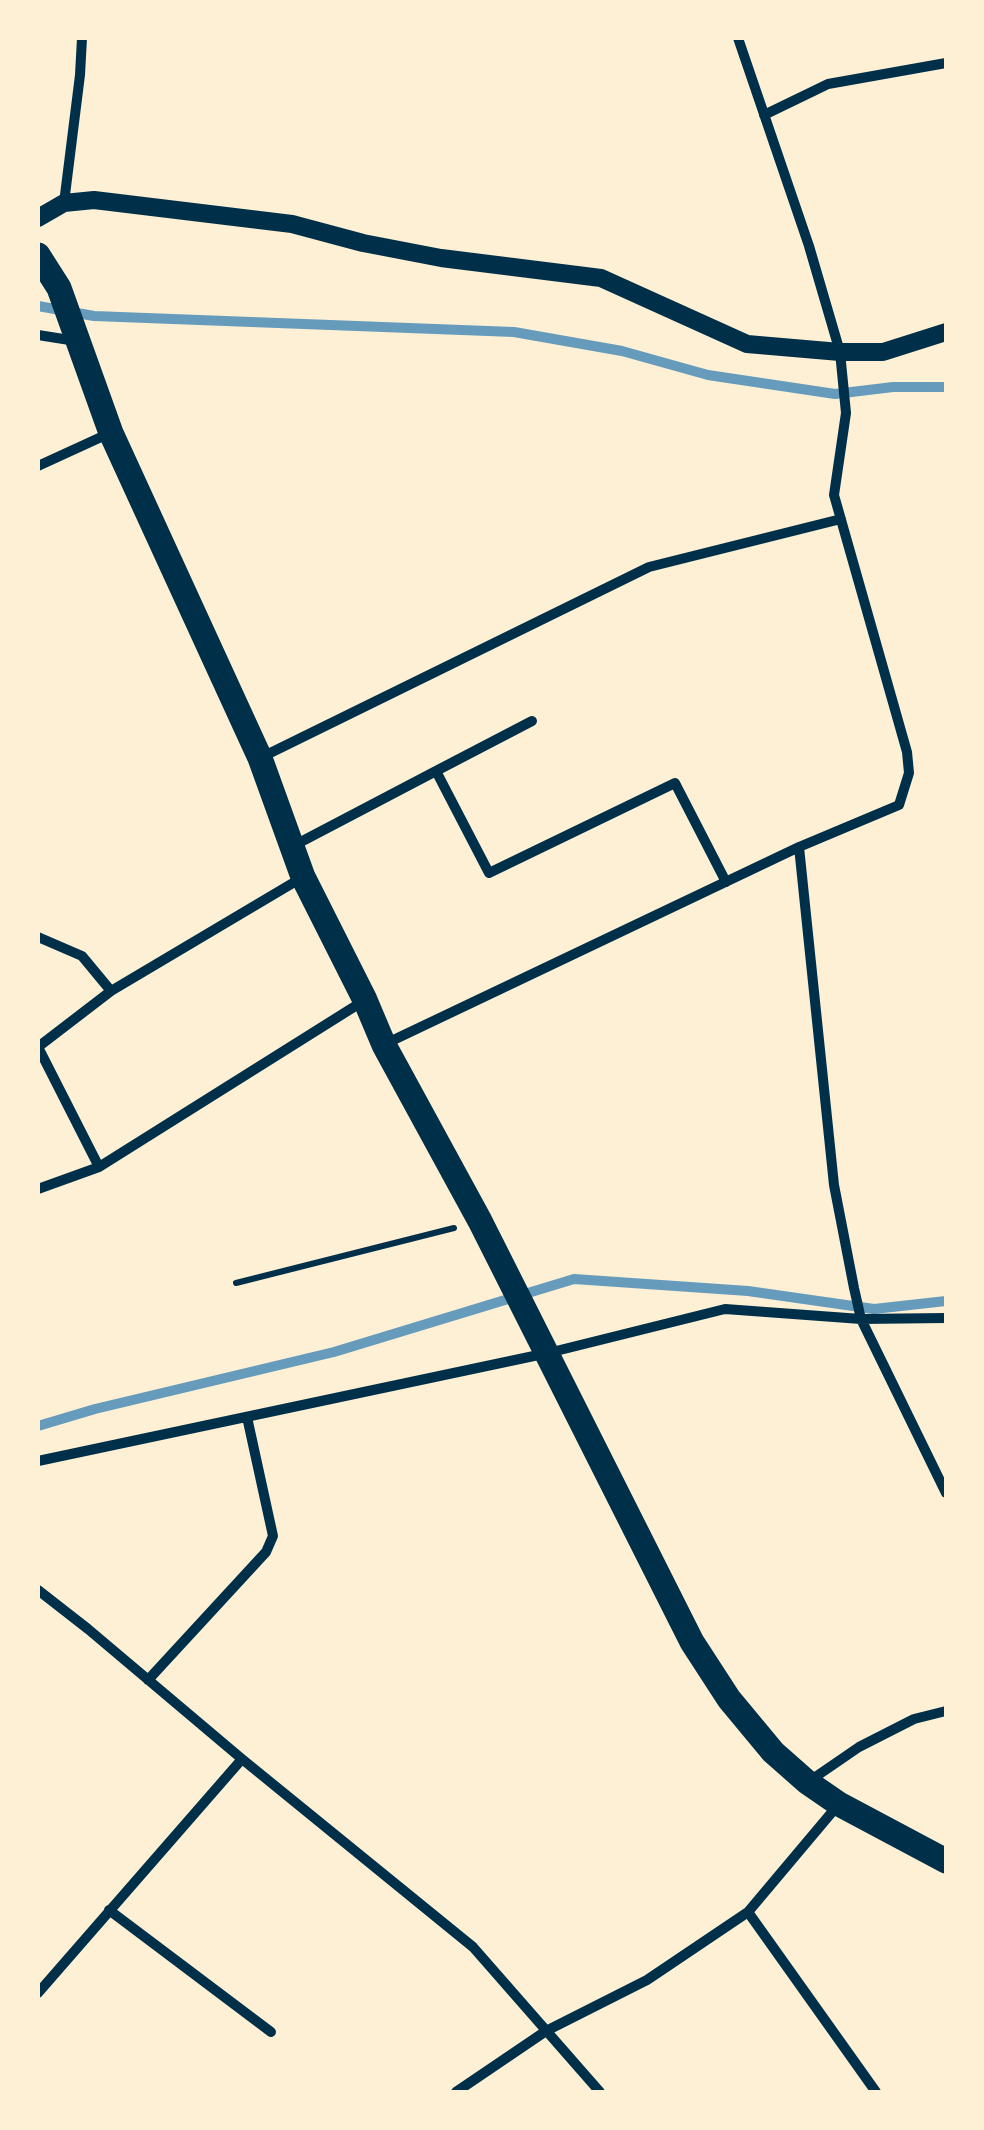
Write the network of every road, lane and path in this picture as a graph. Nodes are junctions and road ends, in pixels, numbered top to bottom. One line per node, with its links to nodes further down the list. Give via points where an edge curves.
1 (82, 38): 5 (street)
2 (738, 38): 4 (street)
3 (946, 62): 4 (street, via 828,84)
4 (764, 114): 11 (street)
5 (64, 203): 6 (street); 11 (street, via 94,200 292,224 442,258 601,278 747,344)
6 (38, 218)
7 (38, 255): 10 (main road, via 59,288)
8 (946, 332): 11 (street, via 883,352)
9 (38, 335): 10 (street)
10 (78, 341): 12 (main road)
11 (840, 352): 14 (street, via 846,413 834,495)
12 (111, 433): 13 (street); 16 (main road)
13 (38, 466)
14 (841, 519): 16 (street, via 648,566); 19 (street, via 910,773 899,805)
15 (532, 721): 17 (street)
16 (260, 758): 18 (main road)
17 (436, 772): 18 (street); 21 (street, via 489,873 675,783)
18 (292, 846): 20 (main road)
19 (799, 847): 21 (street); 31 (street, via 834,1185)
20 (304, 877): 23 (street); 24 (main road)
21 (726, 882): 25 (street)
22 (38, 937): 23 (street, via 82,956)
23 (111, 990): 26 (street, via 38,1047)
24 (365, 1000): 25 (main road); 26 (street)
25 (384, 1045): 28 (main road)
26 (99, 1167): 27 (street)
27 (38, 1189)
28 (480, 1221): 29 (path); 32 (main road)
29 (236, 1283)
30 (946, 1318): 31 (street)
31 (861, 1319): 32 (street, via 725,1309); 35 (street)
32 (548, 1353): 33 (street); 40 (main road, via 692,1642 772,1752)
33 (247, 1416): 34 (street); 37 (street, via 272,1536 266,1552)
34 (38, 1460)
35 (946, 1493)
36 (38, 1590): 37 (street)
37 (148, 1680): 39 (street)
38 (946, 1712): 40 (street, via 914,1718)
39 (242, 1759): 43 (street); 47 (street, via 474,1948)
40 (807, 1782): 41 (main road)
41 (838, 1804): 42 (main road); 44 (street)
42 (946, 1861)
43 (109, 1910): 45 (street); 46 (street)
44 (748, 1912): 47 (street, via 647,1980); 50 (street)
45 (38, 1993)
46 (271, 2032)
47 (546, 2032): 48 (street); 49 (street)
48 (456, 2092)
49 (600, 2092)
50 (876, 2092)

